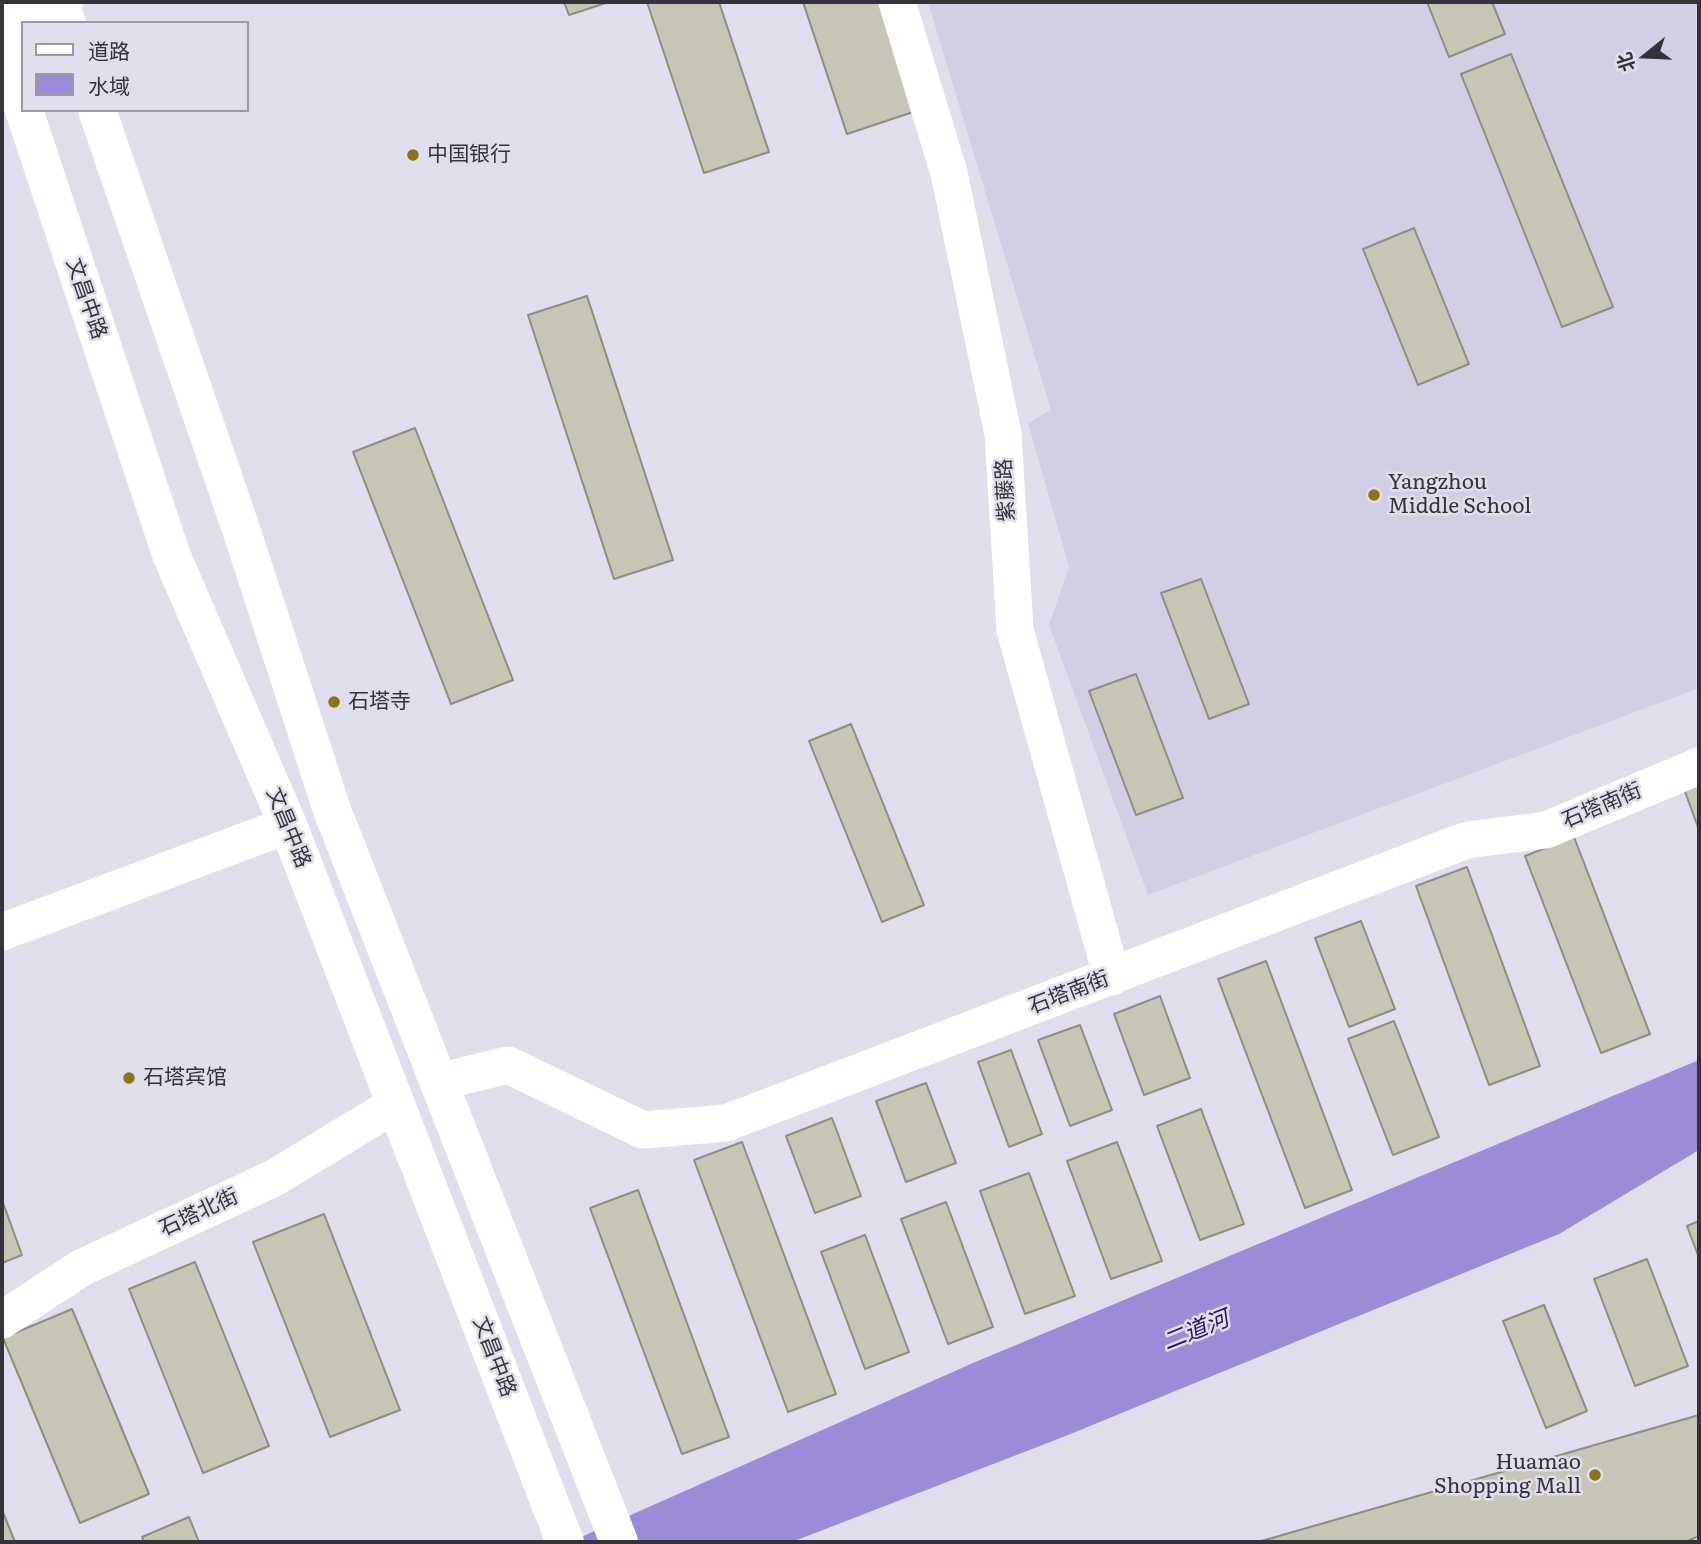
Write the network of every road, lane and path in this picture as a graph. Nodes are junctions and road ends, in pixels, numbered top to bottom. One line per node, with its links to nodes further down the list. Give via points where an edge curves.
1 (897, 2): 11 (street, 紫藤路, via 949,173 1003,434 1015,630)
2 (63, 7): 3 (main road)
3 (2, 23)
4 (2, 40): 5 (main road, 文昌中路)
5 (21, 102)
6 (24, 112): 9 (main road, 文昌中路, via 171,554)
7 (98, 112): 12 (main road, via 332,810)
8 (1699, 766): 11 (street, 石塔南街, via 1546,830 1466,840)
9 (288, 825): 10 (street); 13 (main road, 文昌中路)
10 (2, 932)
11 (1112, 977): 12 (street, 石塔南街, via 726,1123 643,1130 508,1065)
12 (438, 1082): 16 (main road)
13 (396, 1104): 14 (street, 石塔北街, via 274,1178 81,1268); 15 (main road, 文昌中路)
14 (2, 1321)
15 (561, 1530)
16 (619, 1542)

